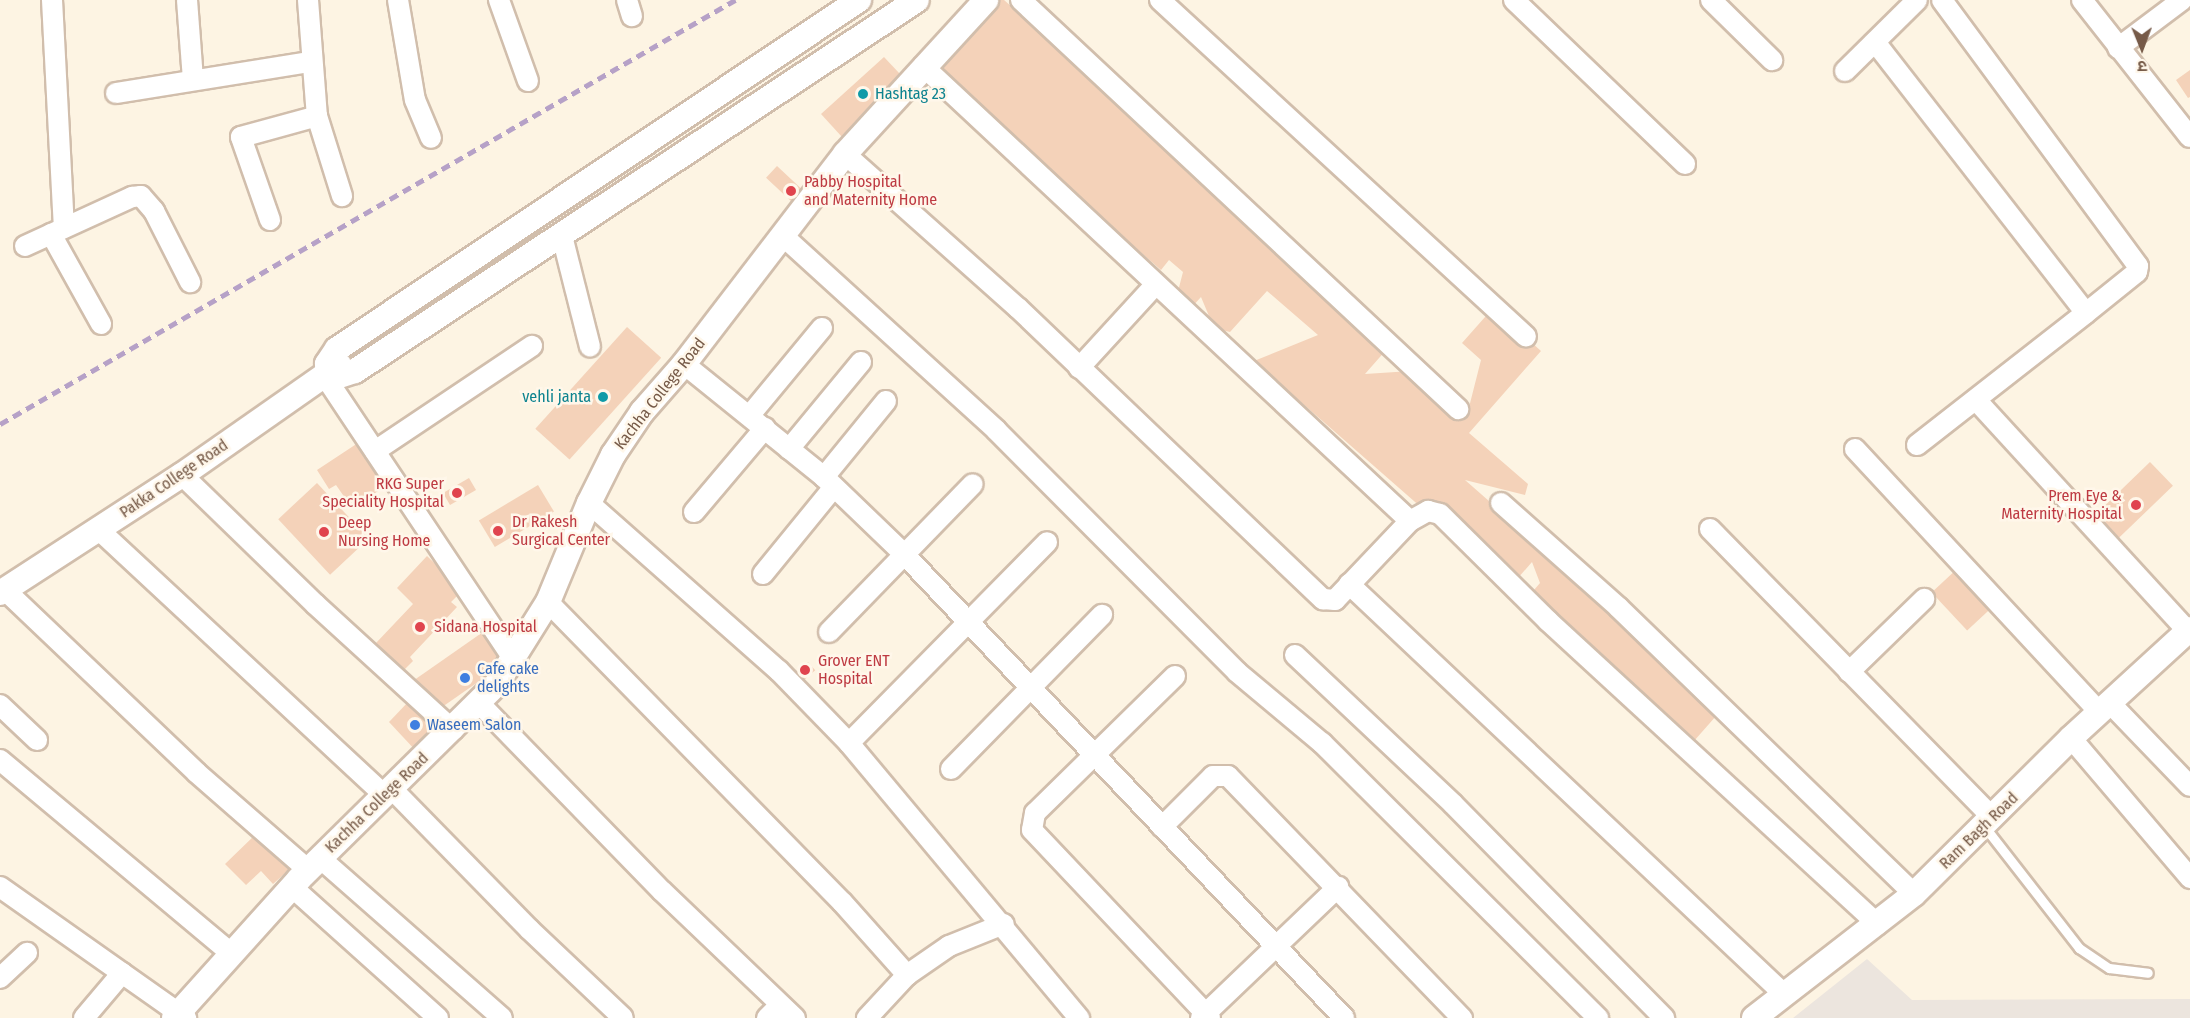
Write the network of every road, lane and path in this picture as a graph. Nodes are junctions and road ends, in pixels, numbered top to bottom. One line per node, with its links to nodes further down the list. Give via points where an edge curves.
1 (52, 0): 34 (street)
2 (187, 0): 24 (street)
3 (308, 0): 21 (street)
4 (398, 0): 29 (street, via 415,100)
5 (499, 0): 25 (street)
6 (858, 0): 49 (street, via 337,349 327,364)
7 (888, 0): 49 (street, Pakka College Road)
8 (917, 0): 36 (street)
9 (986, 0): 22 (street, Kachha College Road)
10 (1020, 0): 52 (street)
11 (1160, 0): 43 (street)
12 (1514, 0): 31 (street)
13 (1711, 0): 20 (street)
14 (1942, 0): 40 (street, via 2137,260 2137,272)
15 (2082, 0): 19 (street)
16 (2182, 0): 19 (street)
17 (1909, 3): 18 (street)
18 (1875, 42): 23 (street); 40 (street)
19 (2118, 48): 28 (street)
20 (1772, 60)
21 (310, 62): 24 (street); 27 (street)
22 (923, 66): 30 (street, Kachha College Road); 39 (street)
23 (1845, 71)
24 (193, 80): 26 (street)
25 (528, 81)
26 (116, 93)
27 (317, 116): 32 (street); 33 (street, via 242,137)
28 (2190, 137)
29 (431, 138)
30 (845, 154): 35 (street, Kachha College Road); 48 (street)
31 (1685, 164)
32 (342, 196)
33 (270, 220)
34 (58, 231): 37 (street); 38 (street, via 141,196 154,211); 41 (street)
35 (782, 235): 47 (street, Kachha College Road); 125 (street, via 996,429 1237,672 1322,743)
36 (562, 236): 45 (street); 49 (street, via 355,371 336,377)
37 (25, 246)
38 (190, 282)
39 (1155, 285): 48 (street); 65 (street)
40 (2086, 313): 50 (street)
41 (101, 324)
42 (822, 328): 53 (street)
43 (1526, 336)
44 (532, 346): 58 (street)
45 (590, 347)
46 (861, 362): 56 (street)
47 (684, 364): 53 (street); 62 (street, Kachha College Road, via 642,412 613,455)
48 (1078, 368): 71 (street, via 1323,599 1335,600)
49 (332, 370): 58 (street); 59 (street, Pakka College Road)
50 (1977, 400): 55 (street); 77 (street)
51 (886, 401): 60 (street)
52 (1458, 409)
53 (750, 415): 54 (street)
54 (765, 428): 56 (street); 64 (street)
55 (1917, 445)
56 (789, 449): 60 (street)
57 (1855, 449): 86 (street)
58 (375, 451): 80 (street)
59 (182, 475): 66 (street, Pakka College Road); 87 (street)
60 (829, 482): 69 (street); 70 (street)
61 (973, 484): 69 (street)
62 (589, 503): 74 (street, Kachha College Road); 90 (street, via 779,671)
63 (1501, 503): 103 (street, via 1618,607)
64 (694, 512)
65 (1410, 521): 71 (street); 105 (street, via 1428,511 1440,514 1540,614)
66 (98, 529): 72 (street, Pakka College Road); 95 (street)
67 (1710, 529): 81 (street)
68 (1047, 543): 76 (street)
69 (903, 554): 76 (street); 78 (street)
70 (763, 574)
71 (1349, 584): 113 (street)
72 (2, 591): 98 (street, via 197,773)
73 (1924, 599): 81 (street)
74 (548, 602): 80 (street, Kachha College Road); 111 (street, via 819,878)
75 (1102, 615): 83 (street)
76 (969, 620): 83 (street); 90 (street)
77 (2189, 630): 86 (street, Ram Bagh Road)
78 (829, 632)
79 (1295, 655): 126 (street, via 1453,804)
80 (515, 661): 84 (street, Kachha College Road)
81 (1849, 672): 96 (street)
82 (1174, 676): 91 (street)
83 (1031, 688): 91 (street); 93 (street)
84 (480, 704): 87 (street, Kachha College Road); 114 (street)
85 (0, 705): 89 (street)
86 (2105, 708): 88 (street, Ram Bagh Road); 94 (street)
87 (453, 730): 95 (street, Kachha College Road)
88 (2071, 738): 96 (street, Ram Bagh Road); 99 (street)
89 (37, 740)
90 (849, 743): 104 (street)
91 (1092, 755): 97 (street); 117 (street, via 1035,813 1032,830)
92 (0, 760): 108 (street)
93 (951, 769)
94 (2190, 786)
95 (388, 793): 98 (street, Kachha College Road); 121 (street)
96 (1989, 822): 103 (street, Ram Bagh Road); 110 (lane, via 2079,948 2109,968)
97 (1162, 827): 102 (street, via 1213,776 1228,776); 106 (street)
98 (314, 864): 101 (street, Kachha College Road); 120 (street)
99 (2190, 878)
100 (0, 887): 109 (street)
101 (292, 887): 108 (street, Kachha College Road); 119 (street)
102 (1338, 887): 106 (street); 115 (street)
103 (1914, 894): 105 (street, Ram Bagh Road)
104 (1004, 924): 111 (street, via 949,946); 123 (street)
105 (1878, 924): 113 (street, Ram Bagh Road)
106 (1275, 948): 117 (street); 124 (street)
107 (27, 953): 112 (street)
108 (232, 954): 116 (street, Kachha College Road)
109 (122, 973): 116 (street); 118 (street)
110 (2148, 973)
111 (907, 975): 122 (street)
112 (0, 978)
113 (1785, 995): 127 (street, Ram Bagh Road)
114 (781, 1014)
115 (1453, 1015)
116 (180, 1016)
117 (1206, 1016)
118 (84, 1018)
119 (438, 1018)
120 (502, 1018)
121 (623, 1018)
122 (867, 1018)
123 (1079, 1018)
124 (1344, 1018)
125 (1598, 1018)
126 (1664, 1018)
127 (1754, 1018)

